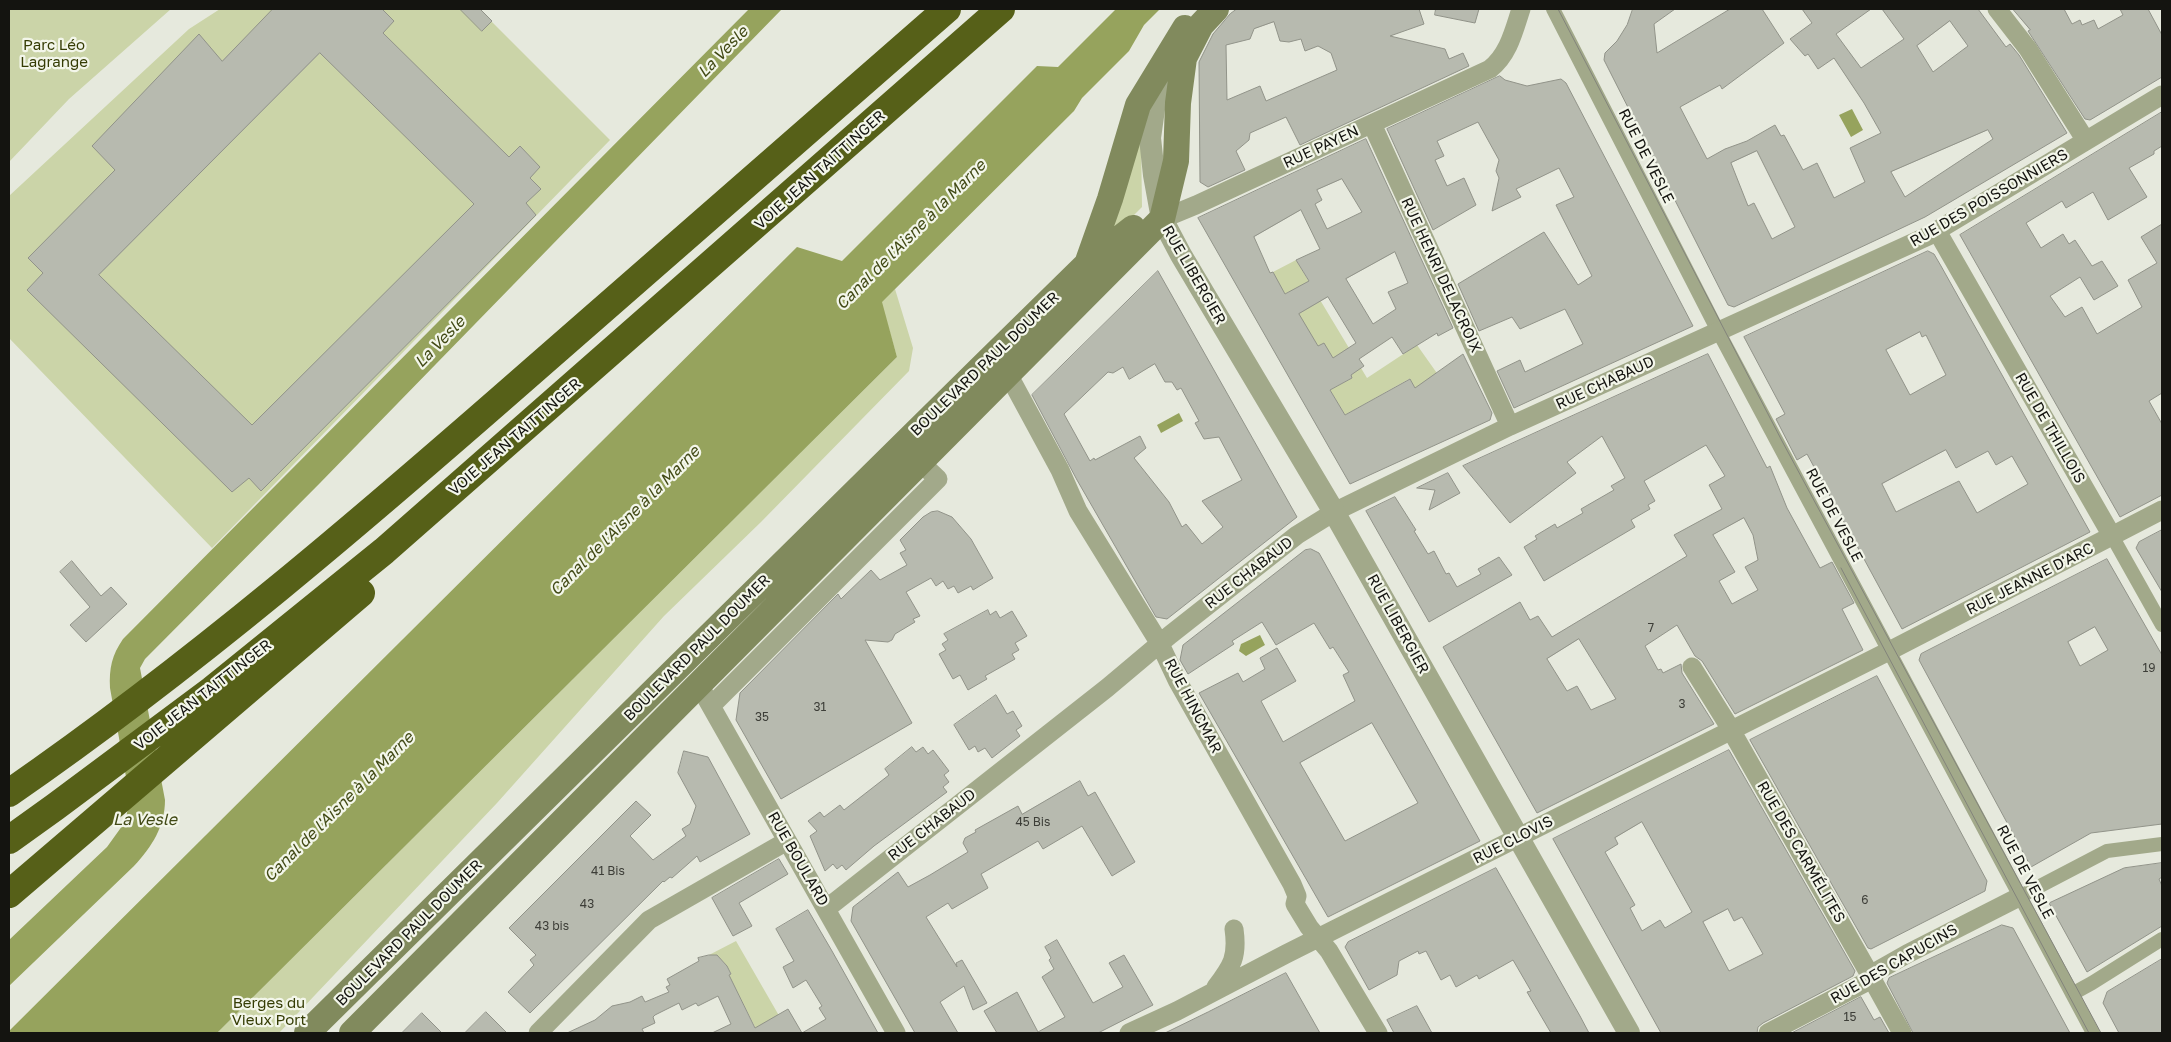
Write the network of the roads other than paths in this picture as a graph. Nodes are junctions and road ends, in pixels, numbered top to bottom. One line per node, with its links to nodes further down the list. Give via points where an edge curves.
1 (947, 9): 28 (highway, via 360,521 197,655 85,741)
2 (1001, 9): 21 (highway, VOIE JEAN TAITTINGER)
3 (1202, 9): 8 (main road, BOULEVARD PAUL DOUMER, via 1185,28)
4 (1216, 9): 12 (main road, via 1201,25 1184,58 1176,161)
5 (1522, 9): 10 (street, RUE PAYEN, via 1498,62 1479,75)
6 (1553, 9): 15 (street, RUE DE VESLE)
7 (1997, 9): 11 (street, via 2028,49)
8 (1160, 67): 12 (street, BOULEVARD PAUL DOUMER, via 1150,138); 14 (main road, BOULEVARD PAUL DOUMER, via 1138,106)
9 (2162, 95): 11 (street, RUE DES POISSONNIERS)
10 (1372, 124): 12 (street, RUE PAYEN); 17 (street, RUE HENRI DELACROIX)
11 (2086, 141): 13 (street, RUE DES POISSONNIERS)
12 (1162, 218): 14 (main road, BOULEVARD PAUL DOUMER, via 1133,228); 16 (main road, BOULEVARD PAUL DOUMER); 19 (street, RUE LIBERGIER)
13 (1937, 231): 15 (street, RUE DES POISSONNIERS); 20 (street, RUE DE THILLOIS)
14 (1087, 264): 42 (main road, BOULEVARD PAUL DOUMER)
15 (1723, 329): 17 (street, RUE CHABAUD); 24 (street, RUE DE VESLE)
16 (1008, 374): 23 (street, RUE HINCMAR, via 1060,470 1078,511); 26 (main road, BOULEVARD PAUL DOUMER, via 920,462)
17 (1510, 426): 19 (street, RUE CHABAUD)
18 (2162, 510): 20 (street, RUE JEANNE D'ARC)
19 (1334, 512): 23 (street, RUE CHABAUD, via 1298,535); 29 (street, RUE LIBERGIER)
20 (2112, 536): 22 (street, RUE DE THILLOIS); 24 (street, RUE JEANNE D'ARC)
21 (384, 552): 30 (highway, VOIE JEAN TAITTINGER, via 212,690); 33 (highway, via 365,590)
22 (2162, 625)
23 (1160, 644): 35 (street, RUE CHABAUD); 37 (street, RUE HINCMAR, via 1292,884 1297,896 1295,904)
24 (1893, 649): 27 (street, RUE CLOVIS); 34 (street, RUE DE VESLE)
25 (1692, 667): 27 (street, RUE DES CARMÉLITES)
26 (705, 696): 31 (street, RUE BOULARD); 43 (main road, BOULEVARD PAUL DOUMER)
27 (1732, 730): 29 (street, RUE CLOVIS); 39 (street, RUE DES CARMÉLITES)
28 (9, 793)
29 (1518, 838): 37 (street, RUE CLOVIS); 48 (street, RUE LIBERGIER)
30 (9, 840)
31 (787, 840): 35 (street, RUE BOULARD); 44 (street, via 650,920)
32 (2162, 844): 34 (street, via 2107,851)
33 (9, 894)
34 (2020, 897): 39 (street, RUE DES CAPUCINS, via 1907,954); 41 (street, RUE DE VESLE)
35 (826, 909): 45 (street, RUE BOULARD)
36 (1234, 929): 40 (street, via 1232,964)
37 (1318, 938): 40 (street, RUE CLOVIS); 47 (street, RUE HINCMAR, via 1329,950)
38 (2162, 939): 41 (street)
39 (1872, 977): 49 (street, RUE DES CAPUCINS); 50 (street, RUE DES CARMÉLITES)
40 (1212, 992): 46 (street, RUE CLOVIS)
41 (2072, 994): 51 (street, RUE DE VESLE)
42 (307, 1033)
43 (352, 1033)
44 (538, 1033)
45 (896, 1033)
46 (1129, 1033)
47 (1378, 1033)
48 (1629, 1033)
49 (1768, 1033)
50 (1902, 1033)
51 (2093, 1033)

